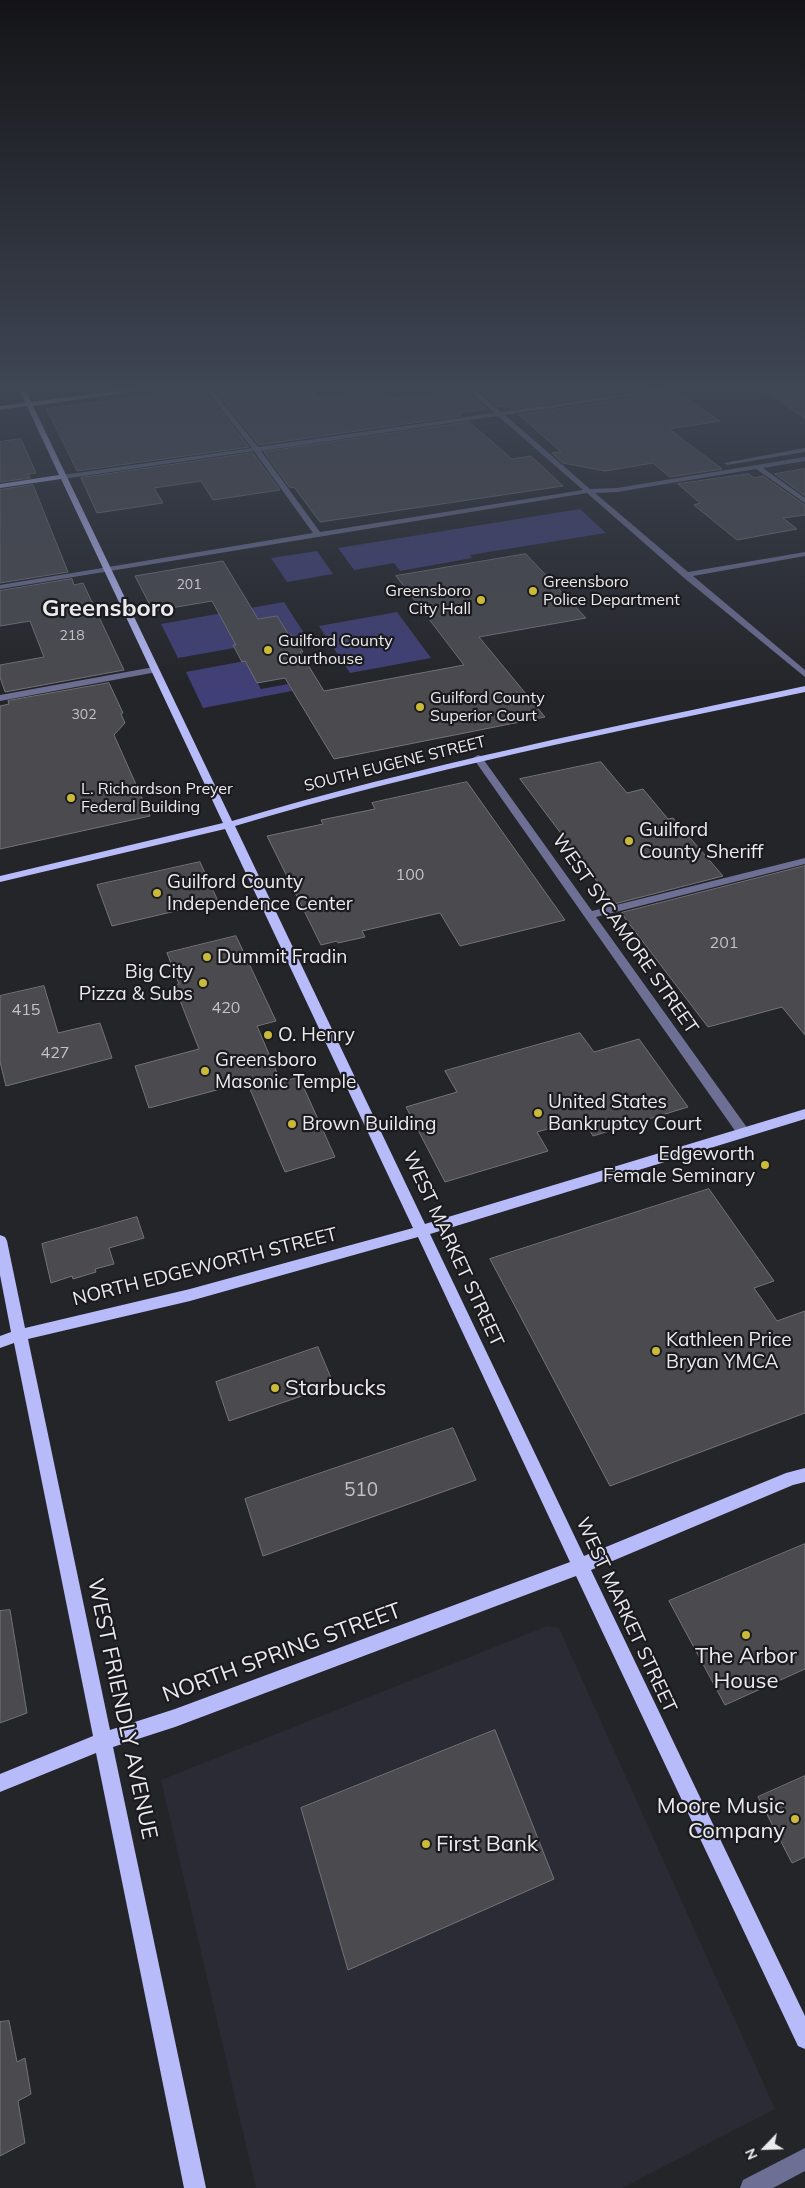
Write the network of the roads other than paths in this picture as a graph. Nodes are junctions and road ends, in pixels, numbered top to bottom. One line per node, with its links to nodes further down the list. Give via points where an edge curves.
1 (69, 489): 10 (main road, WEST MARKET STREET)
2 (285, 489): 8 (street)
3 (593, 489): 6 (street)
4 (622, 489): 6 (street)
5 (789, 489): 7 (street)
6 (588, 491): 8 (street); 11 (street)
7 (805, 501)
8 (318, 534): 10 (street)
9 (805, 554): 11 (street)
10 (107, 570): 12 (street); 13 (main road, WEST MARKET STREET)
11 (686, 575): 14 (street)
12 (0, 587)
13 (154, 670): 16 (street); 18 (main road, WEST MARKET STREET)
14 (805, 674)
15 (805, 689): 17 (main road, SOUTH EUGENE STREET)
16 (0, 698)
17 (478, 758): 18 (main road, SOUTH EUGENE STREET); 21 (street, WEST SYCAMORE STREET)
18 (228, 825): 20 (main road, SOUTH EUGENE STREET); 24 (main road, WEST MARKET STREET)
19 (805, 861): 21 (street)
20 (0, 878)
21 (590, 915): 23 (street, WEST SYCAMORE STREET)
22 (805, 1114): 23 (main road, NORTH EDGEWORTH STREET)
23 (743, 1132): 24 (main road, NORTH EDGEWORTH STREET)
24 (421, 1231): 26 (main road, NORTH EDGEWORTH STREET, via 190,1295); 29 (main road, WEST MARKET STREET)
25 (0, 1241): 26 (main road, WEST FRIENDLY AVENUE)
26 (20, 1335): 27 (main road, NORTH EDGEWORTH STREET); 30 (main road, WEST FRIENDLY AVENUE)
27 (0, 1342)
28 (805, 1475): 29 (main road, NORTH SPRING STREET)
29 (580, 1566): 30 (main road, NORTH SPRING STREET, via 198,1710); 32 (main road, WEST MARKET STREET)
30 (102, 1741): 31 (main road, NORTH SPRING STREET); 34 (main road, WEST FRIENDLY AVENUE)
31 (0, 1784)
32 (805, 2040)
33 (805, 2159): 35 (street)
34 (195, 2188)
35 (751, 2188)

